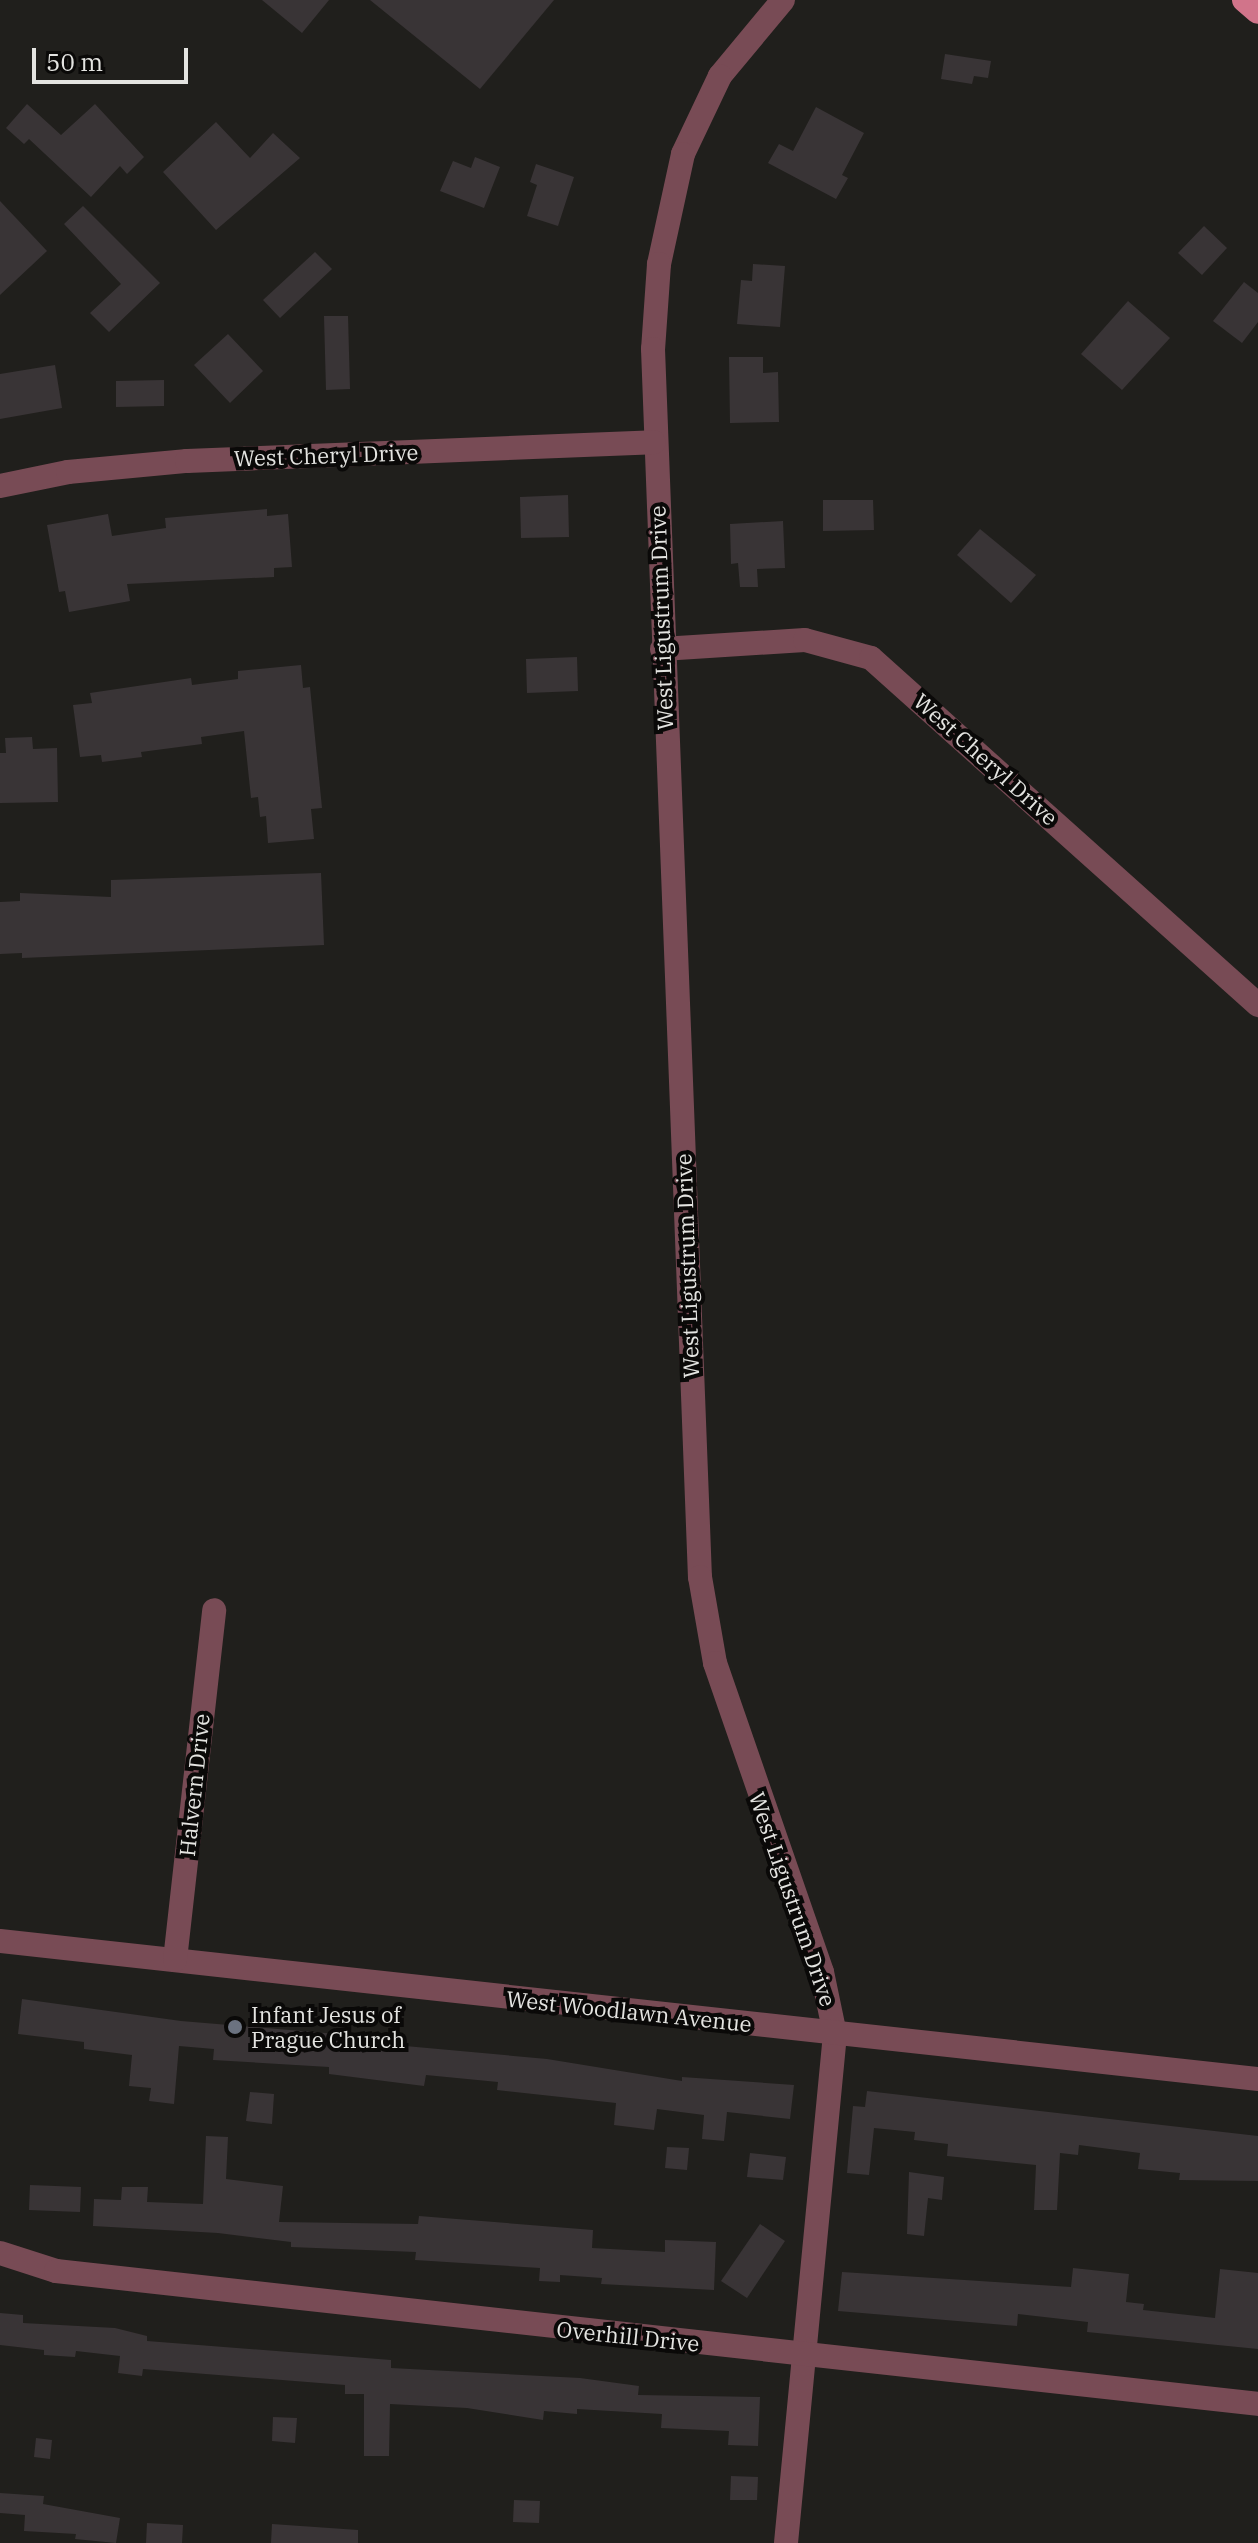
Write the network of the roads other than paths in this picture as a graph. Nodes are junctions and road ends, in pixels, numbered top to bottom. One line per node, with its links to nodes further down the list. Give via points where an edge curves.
1 (783, 0): 4 (street, West Ligustrum Drive, via 720,76 683,154 659,264)
2 (1244, 0): 3 (main road)
3 (1258, 12)
4 (654, 442): 5 (street, West Cheryl Drive, via 187,461 68,472); 6 (street, West Ligustrum Drive)
5 (0, 486)
6 (662, 649): 7 (street, West Cheryl Drive, via 805,640 871,658); 11 (street, West Ligustrum Drive, via 705,1613 727,1702 826,1986)
7 (1258, 1005)
8 (214, 1610): 10 (street, Halvern Drive)
9 (0, 1941): 10 (street, West Woodlawn Avenue)
10 (175, 1960): 11 (street, West Woodlawn Avenue)
11 (835, 2034): 12 (street, West Woodlawn Avenue); 14 (street, West Ligustrum Drive)
12 (1258, 2079)
13 (0, 2253): 14 (street, Overhill Drive, via 56,2271)
14 (806, 2356): 15 (street, Overhill Drive); 16 (street, West Ligustrum Drive)
15 (1258, 2404)
16 (786, 2543)

